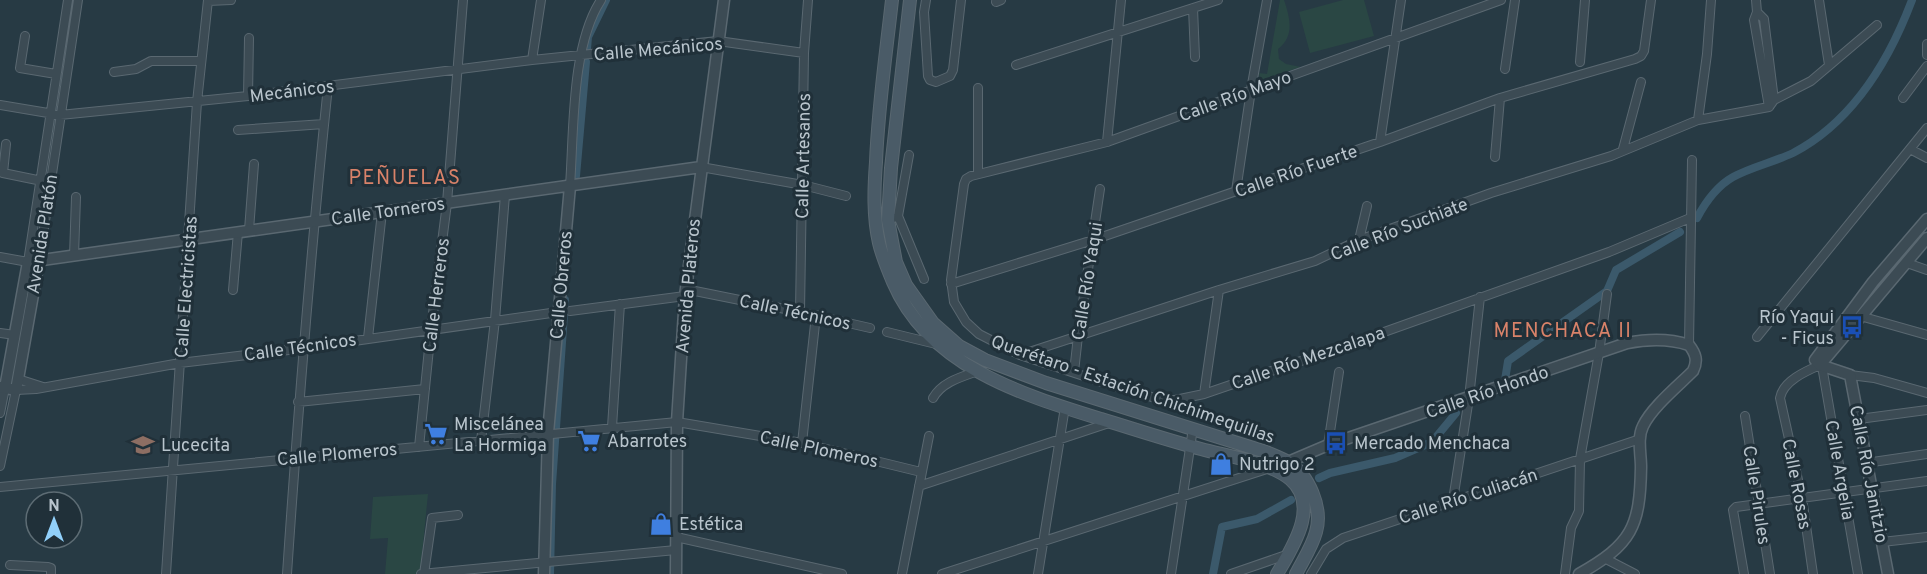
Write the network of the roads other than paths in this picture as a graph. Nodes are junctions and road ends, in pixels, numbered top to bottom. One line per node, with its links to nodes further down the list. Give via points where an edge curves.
1 (68, 0): 46 (street, Avenida Platón)
2 (78, 0): 57 (street, Avenida Platón)
3 (231, 0): 24 (street)
4 (463, 0): 44 (street, Calle Herreros)
5 (541, 0): 37 (street)
6 (601, 0): 34 (street, Calle Obreros)
7 (724, 0): 31 (street, Avenida Plateros)
8 (807, 0): 33 (street, Calle Artesanos)
9 (892, 0): 122 (main road, Querétaro - Estación Chichimequillas, via 877,134 874,201 879,244 893,283)
10 (910, 0): 85 (main road, Querétaro - Estación Chichimequillas, via 891,168)
11 (926, 0): 12 (street, via 928,76 936,82 950,76 953,70)
12 (961, 0)
13 (1121, 0): 27 (street)
14 (1218, 0): 25 (street)
15 (1267, 0): 50 (street)
16 (1401, 0): 30 (street)
17 (1501, 0): 30 (street, Calle Río Mayo)
18 (1515, 0): 43 (street)
19 (1585, 0): 39 (street)
20 (1651, 0): 52 (street, Calle Río Fuerte, via 1641,56)
21 (1711, 0): 58 (street)
22 (1756, 0): 55 (street, via 1757,12 1764,19)
23 (1819, 0): 41 (street)
24 (208, 1): 38 (street, Calle Electricistas)
25 (1193, 8): 27 (street); 36 (street)
26 (1877, 25): 41 (street, Calle Río Suchiate)
27 (1117, 33): 40 (street); 62 (street)
28 (25, 36): 46 (street, via 20,68)
29 (249, 38): 51 (street)
30 (1395, 38): 50 (street, Calle Río Mayo); 63 (street)
31 (718, 41): 33 (street, Calle Mecánicos); 34 (street, Calle Mecánicos); 72 (street, Avenida Plateros)
32 (1927, 44): 35 (street)
33 (804, 53): 75 (street, Calle Artesanos)
34 (582, 56): 37 (street, Mecánicos); 76 (street, Calle Obreros)
35 (1927, 56)
36 (1195, 57)
37 (532, 60): 44 (street, Mecánicos)
38 (201, 61): 45 (street, via 151,60 136,69); 54 (street, Calle Electricistas)
39 (1580, 62)
40 (1016, 65)
41 (1829, 65): 55 (street, Calle Río Suchiate)
42 (1927, 66): 53 (street)
43 (1505, 69)
44 (459, 70): 48 (street, Mecánicos); 82 (street, Calle Herreros)
45 (114, 72)
46 (56, 74): 57 (street, Avenida Platón)
47 (1641, 82): 65 (street)
48 (328, 86): 51 (street, Mecánicos); 59 (street)
49 (978, 88): 73 (street)
50 (1251, 90): 62 (street, Calle Río Mayo); 78 (street)
51 (248, 96): 54 (street, Mecánicos)
52 (1500, 98): 63 (street, Calle Río Fuerte); 68 (street)
53 (1903, 98)
54 (197, 102): 57 (street, Mecánicos); 90 (street, Calle Electricistas)
55 (1771, 104): 58 (street, Calle Río Suchiate)
56 (0, 105): 57 (street, Mecánicos)
57 (56, 114): 74 (street, Avenida Platón); 96 (street, Avenida Platón)
58 (1698, 120): 65 (street, Calle Río Suchiate)
59 (324, 124): 61 (street); 88 (street)
60 (1927, 128): 66 (street)
61 (238, 130)
62 (1107, 142): 73 (street, Calle Río Mayo)
63 (1380, 142): 78 (street, Calle Río Fuerte)
64 (6, 144): 74 (street, via 3,173)
65 (1623, 149): 93 (street, Calle Río Suchiate)
66 (1910, 149): 69 (street); 120 (street)
67 (909, 155): 85 (street)
68 (1495, 158)
69 (1927, 158)
70 (1692, 160): 86 (street)
71 (254, 164): 89 (street)
72 (700, 167): 75 (street, Calle Torneros); 76 (street, Calle Torneros); 103 (street, Avenida Plateros)
73 (978, 174): 100 (street, Calle Río Mayo, via 966,179)
74 (42, 180): 96 (street, Avenida Platón)
75 (803, 185): 80 (street, Calle Torneros); 109 (street, Calle Artesanos)
76 (570, 186): 79 (street, Calle Torneros); 108 (street, Calle Obreros)
77 (1100, 189): 92 (street, Calle Río Yaqui)
78 (1236, 191): 92 (street, Calle Río Fuerte)
79 (505, 195): 82 (street, Calle Torneros); 112 (street)
80 (846, 196)
81 (76, 197): 94 (street)
82 (447, 203): 84 (street, Calle Torneros); 114 (street, Calle Herreros)
83 (1367, 206): 93 (street)
84 (382, 212): 88 (street, Calle Torneros); 121 (street)
85 (893, 218): 99 (street); 141 (main road, Querétaro - Estación Chichimequillas, via 896,262 906,285 933,323 959,346 1046,383)
86 (1690, 218): 105 (street, Calle Río Mezcalapa, via 1609,252); 123 (street)
87 (1927, 219): 128 (street, via 1873,282)
88 (315, 222): 89 (street, Calle Torneros); 124 (street)
89 (244, 231): 90 (street, Calle Torneros); 101 (street)
90 (190, 238): 94 (street, Calle Torneros); 127 (street, Calle Electricistas)
91 (1927, 238): 97 (street)
92 (1093, 240): 100 (street, Calle Río Fuerte); 118 (street, Calle Río Yaqui)
93 (1359, 240): 102 (street, Calle Río Suchiate, via 1316,261)
94 (74, 256): 96 (street, Calle Torneros)
95 (0, 257): 96 (street, Calle Torneros)
96 (34, 261): 117 (street, Avenida Platón); 133 (street, Avenida Platón)
97 (1907, 263): 98 (street); 111 (street)
98 (1927, 270)
99 (924, 279)
100 (951, 284): 126 (street, Calle Río Mezcalapa, via 954,302 966,322 979,334)
101 (233, 290)
102 (1219, 290): 118 (street, Calle Río Suchiate); 137 (street)
103 (685, 292): 106 (street, Calle Técnicos); 109 (street, Calle Técnicos); 147 (street, Avenida Plateros)
104 (1607, 294): 125 (street)
105 (1480, 297): 137 (street, Calle Río Mezcalapa); 139 (street)
106 (620, 304): 107 (street, Calle Técnicos); 149 (street)
107 (570, 311)
108 (558, 312): 112 (street, Calle Técnicos); 151 (street, Calle Obreros)
109 (800, 312): 110 (street, Calle Técnicos)
110 (816, 315): 113 (street, Calle Técnicos); 156 (street)
111 (1860, 316): 119 (street); 128 (street)
112 (495, 320): 114 (street, Calle Técnicos); 155 (street)
113 (870, 328)
114 (431, 329): 121 (street, Calle Técnicos); 135 (street, Calle Herreros)
115 (887, 332): 122 (street)
116 (0, 333): 117 (street)
117 (15, 336): 133 (street, Avenida Platón)
118 (1078, 336): 126 (street, Calle Río Suchiate); 130 (street, Calle Río Yaqui)
119 (1927, 336)
120 (1757, 337)
121 (368, 338): 124 (street, Calle Técnicos)
122 (937, 344): 129 (main road, Querétaro - Estación Chichimequillas)
123 (1689, 345): 125 (street, Calle Río Hondo, via 1672,340 1642,340); 154 (street, via 1696,357 1693,371 1650,414 1642,426)
124 (304, 348): 127 (street, Calle Técnicos); 140 (street)
125 (1599, 353): 139 (street, Calle Río Hondo); 162 (street)
126 (1020, 355): 130 (street, Calle Río Mezcalapa)
127 (180, 363): 133 (street, Calle Técnicos, via 36,389); 167 (street, Calle Electricistas)
128 (1817, 365): 132 (street); 173 (street, Calle Argelia); 175 (street, Calle Rosas, via 1796,377 1781,394)
129 (978, 370): 138 (street, via 949,382); 142 (main road, Querétaro - Estación Chichimequillas, via 1003,385)
130 (1074, 372): 134 (street, Calle Río Mezcalapa)
131 (1339, 372): 157 (street)
132 (1850, 375): 136 (street); 146 (street, Calle Río Janitzio)
133 (8, 382): 144 (street, Avenida Platón); 165 (street, Avenida Platón)
134 (1117, 387): 137 (street, Calle Río Mezcalapa, via 1162,400); 141 (street)
135 (425, 389): 140 (street); 159 (street, Calle Herreros)
136 (1927, 393)
137 (1204, 394)
138 (933, 398)
139 (1469, 398): 157 (street, Calle Río Hondo); 176 (street)
140 (298, 402): 161 (street)
141 (1112, 403): 150 (main road, Querétaro - Estación Chichimequillas)
142 (1065, 407): 148 (main road, Querétaro - Estación Chichimequillas); 153 (street)
143 (1927, 410): 146 (street)
144 (0, 413)
145 (1745, 416): 177 (street, Calle Pirules)
146 (1859, 419): 164 (street, Calle Río Janitzio)
147 (677, 422): 149 (street, Calle Plomeros); 156 (street, Calle Plomeros); 179 (street, Avenida Plateros)
148 (1112, 422): 153 (street); 158 (main road, Querétaro - Estación Chichimequillas)
149 (612, 427): 151 (street, Calle Plomeros)
150 (1193, 428): 158 (street); 163 (main road, Querétaro - Estación Chichimequillas)
151 (553, 433): 155 (street, Calle Plomeros); 187 (street, Calle Obreros)
152 (929, 436): 168 (street)
153 (1060, 440): 170 (street); 181 (street)
154 (1640, 440): 162 (street, Calle Río Culiacán); 185 (street, via 1636,520)
155 (481, 441): 159 (street, Calle Plomeros)
156 (802, 443): 168 (street, Calle Plomeros)
157 (1328, 445): 163 (street, Calle Río Hondo)
158 (1191, 446): 166 (main road, Querétaro - Estación Chichimequillas); 174 (street)
159 (419, 447): 161 (street, Calle Plomeros)
160 (1927, 454): 164 (street)
161 (295, 459): 167 (street, Calle Plomeros); 190 (street)
162 (1580, 459): 176 (street, Calle Río Culiacán); 202 (street, via 1579,511 1571,528)
163 (1288, 462): 200 (main road, Querétaro - Estación Chichimequillas, via 1300,472 1311,491 1318,523)
164 (1866, 462): 172 (street, Calle Río Janitzio)
165 (0, 466)
166 (1270, 468): 174 (street); 184 (main road, Querétaro - Estación Chichimequillas, via 1291,480 1304,507 1301,528)
167 (174, 470): 171 (street, Calle Plomeros); 189 (street, Calle Electricistas)
168 (921, 472): 170 (street)
169 (1927, 481): 172 (street)
170 (919, 486): 194 (street)
171 (0, 487)
172 (1871, 488): 173 (street); 182 (street, Calle Río Janitzio)
173 (1843, 492): 175 (street); 208 (street, Calle Argelia)
174 (1184, 495): 181 (street); 197 (street)
175 (1802, 498): 177 (street); 207 (street, Calle Rosas)
176 (1453, 500): 201 (street, Calle Río Culiacán, via 1336,541 1326,549)
177 (1758, 503): 205 (street, via 1733,510); 206 (street, Calle Pirules)
178 (458, 515): 191 (street, via 432,518)
179 (676, 537): 183 (street, Avenida Plateros); 193 (street)
180 (1927, 537): 182 (street)
181 (1043, 542): 195 (street); 196 (street)
182 (1882, 542): 209 (street, Calle Río Janitzio)
183 (676, 550): 187 (street); 192 (street, Avenida Plateros)
184 (1289, 554): 198 (street); 199 (main road, Querétaro - Estación Chichimequillas)
185 (1606, 559): 203 (street); 204 (street)
186 (10, 565): 188 (street, via 48,567)
187 (548, 565): 191 (street)
188 (51, 574)
189 (166, 574)
190 (287, 574)
191 (423, 574)
192 (676, 574)
193 (842, 574)
194 (902, 574)
195 (942, 574)
196 (1038, 574)
197 (1171, 574)
198 (1231, 574)
199 (1277, 574)
200 (1296, 574)
201 (1311, 574)
202 (1565, 574)
203 (1579, 574)
204 (1635, 574)
205 (1744, 574)
206 (1770, 574)
207 (1813, 574)
208 (1858, 574)
209 (1888, 574)

